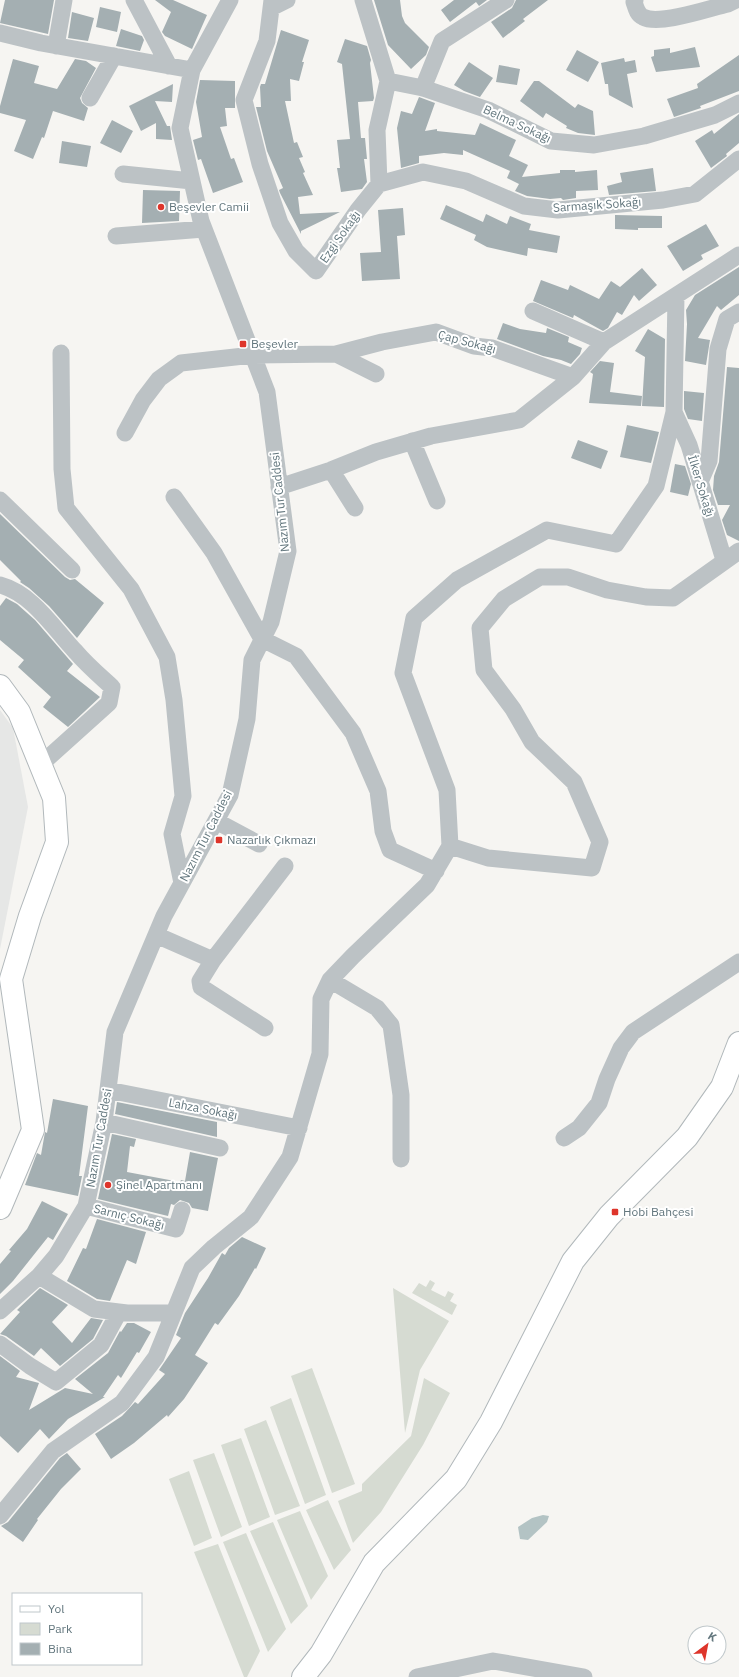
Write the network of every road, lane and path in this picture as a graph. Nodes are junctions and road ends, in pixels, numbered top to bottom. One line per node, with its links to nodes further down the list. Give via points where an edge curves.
1 (64, 0): 11 (street)
2 (134, 0): 13 (street)
3 (230, 0): 14 (street, Nazım Tur Caddesi)
4 (287, 0): 9 (street, Ezgi Sokağı)
5 (364, 0): 15 (street)
6 (506, 0): 16 (street, via 442,41)
7 (635, 0): 8 (street, via 637,11 644,18 666,20)
8 (736, 0)
9 (272, 4): 22 (street, Ezgi Sokağı, via 267,41 244,100 260,164 280,223 296,251 316,271)
10 (0, 33): 11 (street)
11 (56, 46): 12 (street)
12 (114, 56): 13 (street); 17 (street)
13 (169, 66): 14 (street)
14 (192, 70): 21 (street, Nazım Tur Caddesi, via 180,128)
15 (388, 81): 16 (street, Belma Sokağı); 22 (street, via 377,130)
16 (423, 88): 18 (street, Belma Sokağı, via 488,110 551,141 594,145 658,132 715,115)
17 (90, 98)
18 (739, 103)
19 (739, 159): 22 (street, Sarmaşık Sokağı, via 695,194 663,200 558,210 524,206 466,181 423,172)
20 (123, 174): 21 (street)
21 (192, 181): 23 (street, Nazım Tur Caddesi)
22 (379, 184)
23 (204, 229): 24 (street); 32 (street, Nazım Tur Caddesi)
24 (116, 236)
25 (739, 254): 26 (street)
26 (676, 296): 29 (street); 35 (street)
27 (533, 310): 29 (street)
28 (739, 312): 39 (street, via 727,319 718,349 709,461)
29 (604, 342): 34 (street)
30 (61, 353): 57 (street, via 62,469 66,508 132,589 167,657 174,700 183,796 172,834)
31 (336, 354): 32 (street, Çap Sokağı); 33 (street, Çap Sokağı); 34 (street, Çap Sokağı, via 436,332 474,346 492,348)
32 (253, 355): 36 (street, Çap Sokağı, via 181,363 159,379 143,400); 40 (street, Nazım Tur Caddesi, via 267,392)
33 (376, 374)
34 (573, 377): 37 (street, via 519,420)
35 (674, 412): 39 (street, İlker Sokağı, via 689,445); 54 (street, via 656,486 616,544 547,530 457,580 414,618 403,673 447,790)
36 (125, 433)
37 (412, 441): 38 (street); 43 (street)
38 (331, 470): 40 (street); 44 (street)
39 (700, 482): 46 (street, İlker Sokağı)
40 (279, 487): 49 (street, Nazım Tur Caddesi, via 288,551 270,622)
41 (174, 498): 49 (street, via 214,553)
42 (0, 500): 47 (street)
43 (437, 501)
44 (355, 508)
45 (739, 551): 46 (street)
46 (724, 560): 54 (street, via 673,598 646,598 607,590 568,577 540,577 504,599 480,628 484,670 513,709 532,742 574,782 600,842 592,868 488,858)
47 (72, 570)
48 (0, 585): 51 (street, via 21,595 37,609 75,652 112,687 110,703)
49 (262, 639): 52 (street, Nazım Tur Caddesi, via 252,660 247,719 230,795); 56 (street, via 296,656 353,733 378,791 383,831 390,850)
50 (0, 686): 51 (street, via 19,712)
51 (40, 765): 71 (street, via 54,798 57,842 30,916 11,979 33,1130)
52 (216, 821): 53 (street); 57 (street, Nazım Tur Caddesi)
53 (259, 844)
54 (450, 846): 56 (street)
55 (285, 866): 59 (street)
56 (436, 871): 61 (street, via 427,886)
57 (182, 883): 58 (street, Nazım Tur Caddesi)
58 (156, 935): 59 (street); 64 (street, Nazım Tur Caddesi, via 115,1032)
59 (213, 960): 62 (street, via 200,981 201,987)
60 (739, 962): 67 (street, via 632,1032 621,1048 607,1079 600,1103 579,1128)
61 (330, 980): 66 (street, via 321,999 320,1054); 69 (street, via 377,1008 391,1025 401,1095)
62 (265, 1028)
63 (739, 1043): 79 (street, via 722,1087 687,1137 609,1216 573,1261 491,1422 456,1479 374,1563 321,1654)
64 (108, 1090): 65 (street, Nazım Tur Caddesi); 66 (street, Lahza Sokağı)
65 (104, 1122): 68 (street); 70 (street, Nazım Tur Caddesi)
66 (299, 1128): 76 (street, via 290,1157 251,1217 192,1268)
67 (564, 1138)
68 (220, 1148)
69 (401, 1159)
70 (86, 1206): 72 (street, Sarnıç Sokağı, via 176,1229); 73 (street, Nazım Tur Caddesi, via 56,1256)
71 (0, 1208)
72 (182, 1210)
73 (39, 1276): 74 (street, Nazım Tur Caddesi); 75 (street, via 94,1309)
74 (3, 1306)
75 (119, 1312): 76 (street); 77 (street, via 101,1345 56,1382)
76 (174, 1312): 78 (street, via 156,1357 122,1403 53,1451)
77 (0, 1344)
78 (0, 1516)
79 (303, 1677)
80 (417, 1677): 81 (street, via 493,1661)
81 (584, 1677)

